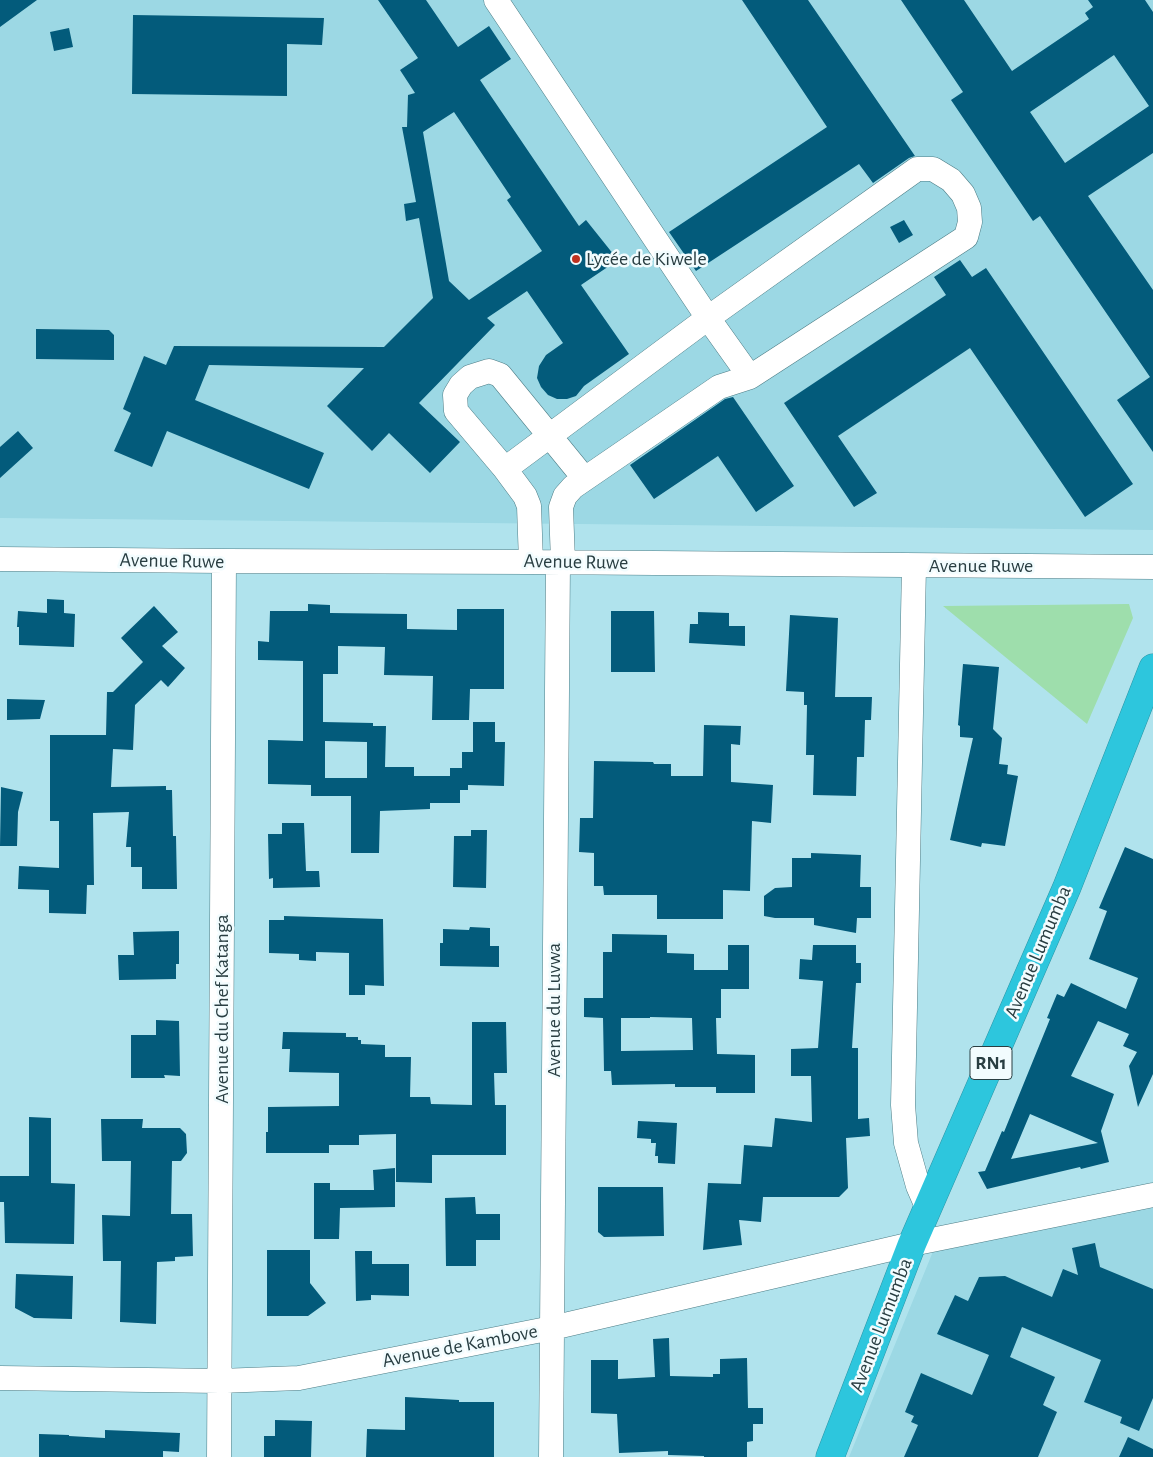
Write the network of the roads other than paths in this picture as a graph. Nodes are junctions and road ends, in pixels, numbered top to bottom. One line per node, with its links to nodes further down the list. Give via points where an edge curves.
1 (496, 0): 2 (street)
2 (708, 318): 3 (street); 3 (street, via 917,170 933,169 951,180 964,194 970,222 966,237); 4 (street)
3 (750, 377): 6 (street, via 719,387)
4 (550, 436): 5 (street); 5 (street, via 500,375 489,370 470,377 455,395 456,411); 6 (street)
5 (505, 469): 7 (street)
6 (584, 478): 8 (street, via 565,496)
7 (529, 506): 8 (street); 11 (street)
8 (561, 507): 12 (street, Avenue du Luvwa)
9 (0, 558): 10 (street, Avenue Ruwe)
10 (224, 561): 11 (street, Avenue Ruwe); 21 (street, Avenue du Chef Katanga)
11 (531, 562): 12 (street, Avenue Ruwe)
12 (560, 562): 13 (street, Avenue Ruwe); 19 (street, Avenue du Luvwa)
13 (914, 566): 14 (street, Avenue Ruwe); 17 (street, via 903,1105 906,1144)
14 (1153, 567)
15 (1153, 668): 17 (highway, Avenue Lumumba / RN1, via 1067,887)
16 (1153, 1196): 18 (street, Avenue de Kambove)
17 (928, 1209): 18 (highway, Avenue Lumumba / RN1)
18 (912, 1244): 19 (street, Avenue de Kambove); 24 (highway, Avenue Lumumba / RN1)
19 (552, 1328): 21 (street, Avenue de Kambove, via 299,1378); 23 (street, Avenue du Luvwa)
20 (0, 1378): 21 (street, Avenue de Kambove)
21 (220, 1381): 22 (street, Avenue du Chef Katanga)
22 (219, 1457)
23 (551, 1457)
24 (830, 1457)

